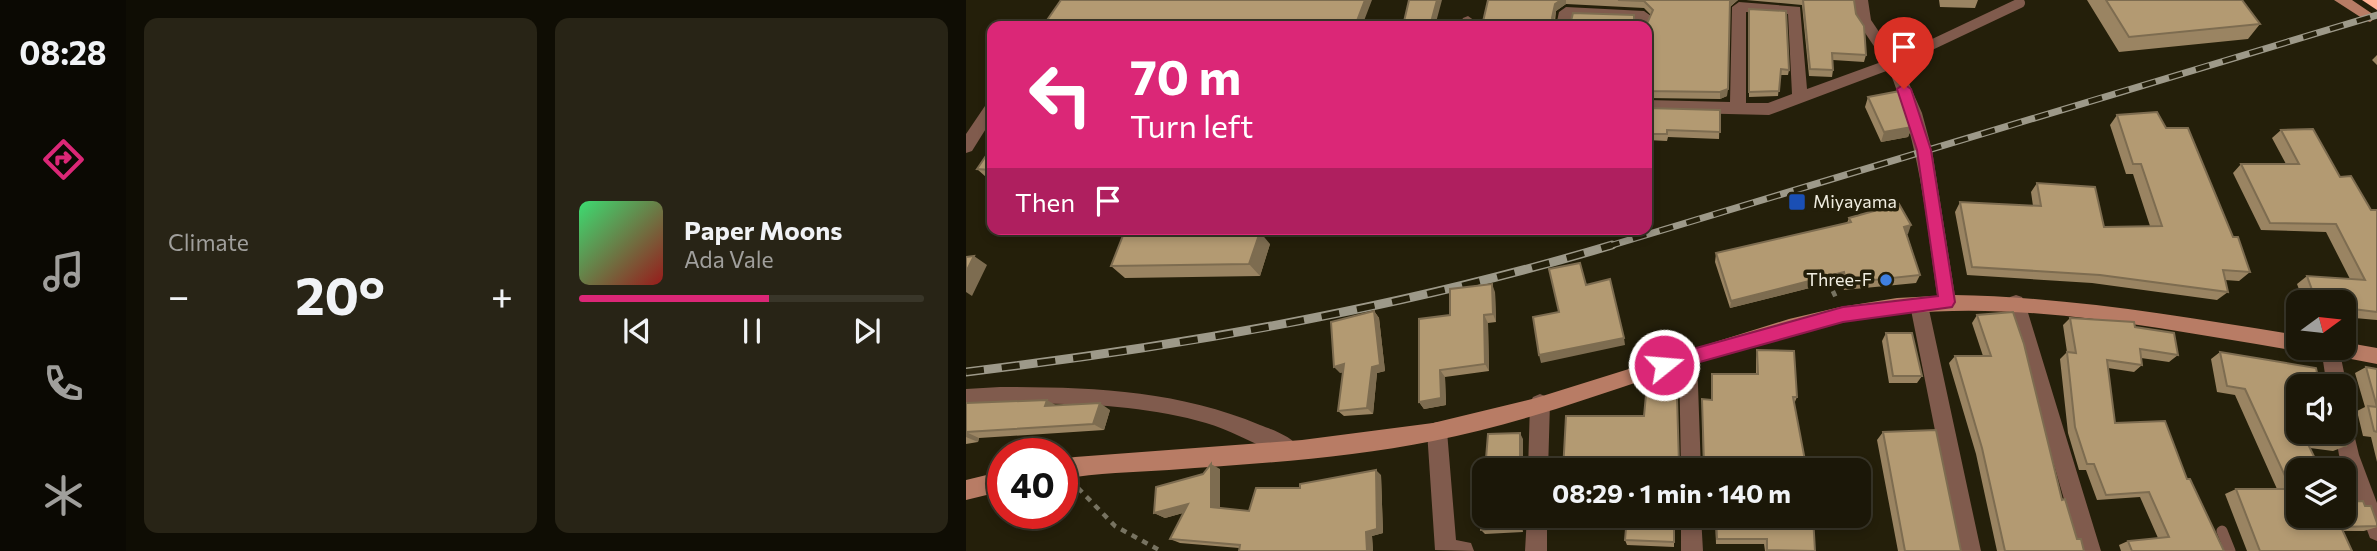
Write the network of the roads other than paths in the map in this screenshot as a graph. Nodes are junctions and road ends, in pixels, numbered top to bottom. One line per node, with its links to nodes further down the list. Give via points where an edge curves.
1 (1861, 0): 7 (street, via 1864,20)
2 (2341, 0): 4 (street)
3 (2020, 3): 7 (lane)
4 (2373, 10)
5 (1564, 21): 6 (street, via 1566,12 1644,16)
6 (1644, 21)
7 (1893, 63): 8 (street); 13 (street, via 1924,150)
8 (1800, 98): 10 (street, via 1769,109); 10 (street, via 1795,10 1739,7)
9 (1652, 106): 10 (street)
10 (1738, 108)
11 (987, 115): 12 (street)
12 (966, 147)
13 (1947, 302): 14 (street); 15 (street)
14 (2016, 303): 16 (street); 38 (street)
15 (1919, 305): 19 (street, via 1843,314); 37 (street)
16 (2286, 341)
17 (2356, 352): 18 (street)
18 (2377, 356)
19 (1688, 357): 21 (street); 26 (street)
20 (966, 398): 24 (street, via 1161,402 1265,435)
21 (1540, 403): 22 (street); 25 (street)
22 (1437, 431): 24 (street); 34 (street, via 1446,550)
23 (2347, 444): 33 (street)
24 (1290, 450): 27 (street)
25 (1538, 458)
26 (1690, 458)
27 (1078, 467)
28 (987, 485): 29 (street)
29 (966, 490)
30 (1537, 528): 35 (street)
31 (1691, 528): 36 (street)
32 (2222, 531): 39 (lane)
33 (2377, 531)
34 (1463, 551)
35 (1536, 551)
36 (1692, 551)
37 (1970, 551)
38 (2090, 551)
39 (2230, 551)

